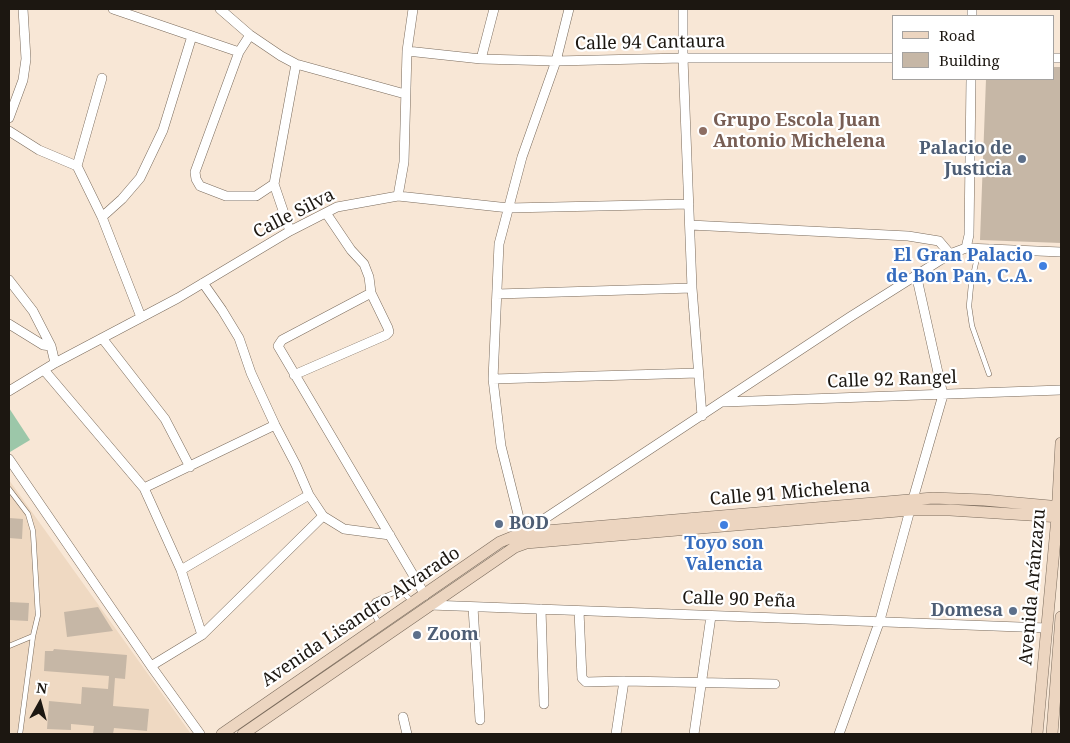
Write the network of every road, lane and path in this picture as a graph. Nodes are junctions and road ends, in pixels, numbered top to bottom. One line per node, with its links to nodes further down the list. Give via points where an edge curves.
1 (23, 9): 20 (street, via 26,59 23,80)
2 (113, 9): 9 (street)
3 (220, 9): 8 (street)
4 (412, 9): 10 (street)
5 (494, 9): 14 (street)
6 (569, 9): 15 (street)
7 (682, 9): 12 (street)
8 (250, 35): 11 (street); 16 (street)
9 (192, 36): 11 (street); 29 (street, via 163,130 140,178)
10 (407, 51): 14 (street, Calle 94 Cantaura); 19 (street)
11 (239, 52): 24 (street, via 195,172 196,178 200,186 226,196 256,196)
12 (683, 58): 13 (street, Calle 94 Cantaura); 15 (street, Calle 94 Cantaura); 26 (street)
13 (892, 58)
14 (481, 59): 15 (street, Calle 94 Cantaura)
15 (556, 61): 27 (street, via 522,157)
16 (296, 64): 19 (street); 24 (street)
17 (102, 78): 23 (street)
18 (971, 80): 32 (street, via 969,235)
19 (405, 94): 25 (street, via 404,162)
20 (12, 102): 21 (street)
21 (9, 118)
22 (9, 131): 23 (street, via 39,150)
23 (77, 166): 29 (street)
24 (274, 184): 31 (street)
25 (398, 196): 27 (street, Calle Silva); 28 (street, Calle Silva, via 337,207)
26 (688, 204): 27 (street, Calle Silva); 30 (street)
27 (509, 208): 41 (street, via 499,244)
28 (326, 213): 31 (street, Calle Silva); 40 (street, via 364,264)
29 (102, 217): 42 (street)
30 (690, 225): 35 (street, via 908,236 939,241); 39 (street)
31 (290, 230): 38 (street, Calle Silva)
32 (966, 248): 33 (street); 35 (street)
33 (979, 248): 34 (street); 49 (lane, via 969,306 972,326)
34 (1061, 252)
35 (950, 254): 36 (street)
36 (916, 274): 54 (street); 55 (street)
37 (9, 280): 45 (street, via 33,311)
38 (203, 283): 42 (street, Calle Silva); 57 (street, via 239,338)
39 (692, 288): 41 (street); 48 (street)
40 (372, 293): 50 (street, via 282,340 278,346); 50 (street, via 389,332)
41 (498, 294): 51 (street)
42 (141, 317): 44 (street, Calle Silva)
43 (9, 324): 45 (street, via 43,345)
44 (102, 338): 46 (street, Calle Silva); 60 (street, via 165,419)
45 (51, 346): 46 (street)
46 (55, 363): 47 (street, Calle Silva)
47 (44, 370): 53 (street, Calle Silva); 61 (street)
48 (698, 373): 51 (street); 56 (street)
49 (989, 374)
50 (294, 375): 67 (street)
51 (493, 379): 68 (street, via 501,446)
52 (1061, 390): 54 (street, Calle 92 Rangel)
53 (9, 391)
54 (944, 394): 55 (street, Calle 92 Rangel); 64 (street)
55 (724, 402): 56 (street)
56 (702, 416): 68 (street)
57 (275, 425): 60 (street); 63 (street)
58 (1061, 443): 65 (street, Avenida Aránzazu)
59 (9, 459): 84 (street)
60 (190, 467): 61 (street)
61 (144, 488): 69 (street)
62 (9, 489): 82 (lane, via 28,514 33,531 38,615)
63 (309, 495): 66 (street); 69 (street)
64 (912, 505): 65 (street, Calle 91 Michelena, via 950,510); 68 (street, Calle 91 Michelena); 77 (street)
65 (1059, 512): 79 (street, Avenida Aránzazu)
66 (323, 516): 67 (street, via 344,529); 81 (street)
67 (390, 535): 70 (street)
68 (524, 538): 70 (street, Avenida Lisandro Alvarado, via 515,547)
69 (181, 570): 81 (street)
70 (428, 600): 71 (street, Avenida Lisandro Alvarado); 72 (street, Calle 90 Peña); 94 (street, Avenida Lisandro Alvarado)
71 (414, 602): 78 (street, Avenida Lisandro Alvarado); 78 (lane, via 398,591 375,601 371,609)
72 (473, 606): 73 (street, Calle 90 Peña); 90 (street)
73 (541, 609): 74 (street, Calle 90 Peña); 88 (street)
74 (579, 610): 75 (street, Calle 90 Peña); 85 (street, via 584,682)
75 (711, 616): 77 (street, Calle 90 Peña); 86 (street)
76 (1061, 617): 80 (street, Avenida Aránzazu)
77 (880, 620): 79 (street, Calle 90 Peña); 98 (street)
78 (380, 624): 93 (street, Avenida Lisandro Alvarado)
79 (1046, 628): 99 (street, Avenida Aránzazu)
80 (1061, 630): 100 (street, Avenida Aránzazu)
81 (202, 635): 84 (street)
82 (34, 636): 83 (lane); 91 (lane)
83 (9, 646)
84 (151, 666): 92 (street)
85 (624, 681): 86 (street); 96 (street)
86 (702, 683): 87 (street); 97 (street)
87 (775, 684)
88 (544, 704)
89 (403, 717): 95 (street)
90 (480, 720)
91 (20, 734)
92 (200, 734)
93 (222, 734)
94 (242, 734)
95 (406, 734)
96 (616, 734)
97 (694, 734)
98 (839, 734)
99 (1037, 734)
100 (1052, 734)

